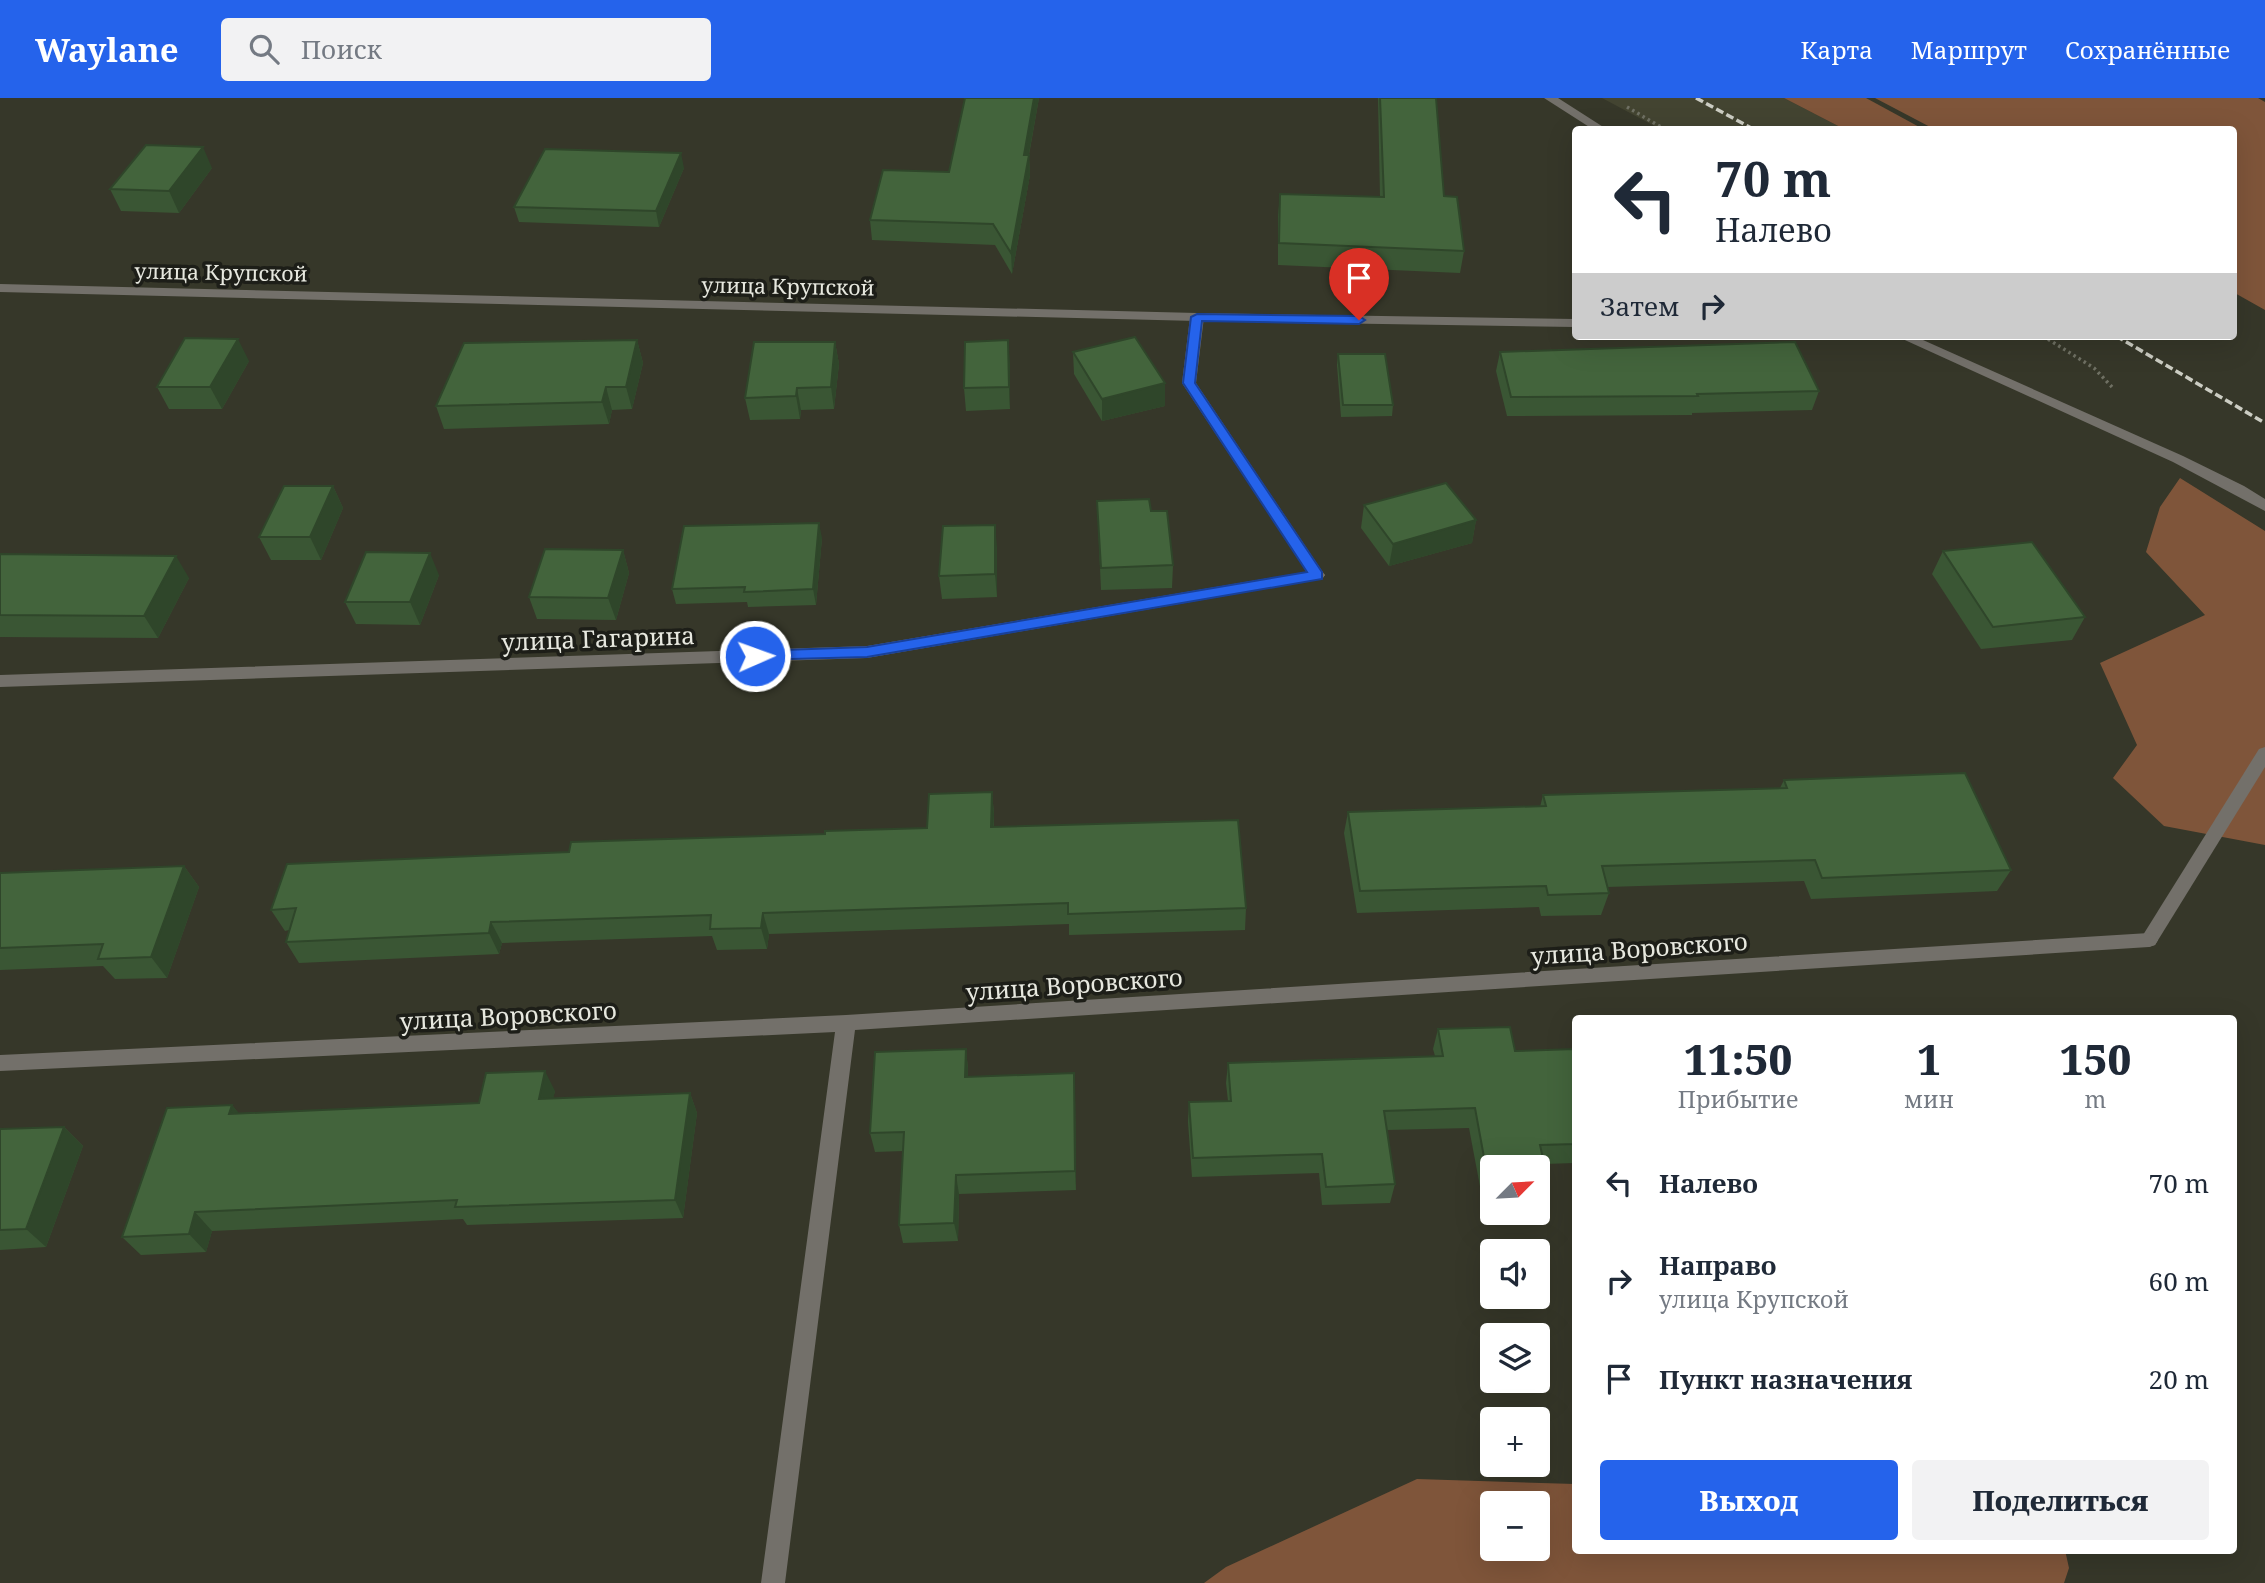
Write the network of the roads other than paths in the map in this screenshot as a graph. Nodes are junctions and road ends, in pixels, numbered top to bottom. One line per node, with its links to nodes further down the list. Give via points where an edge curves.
1 (1550, 98): 2 (street)
2 (1596, 126)
3 (0, 288): 4 (street, улица Крупской)
4 (1197, 317): 5 (street, улица Крупской); 8 (street, улица Гагарина, via 1189,383 1317,575 867,652)
5 (1572, 324)
6 (1912, 340): 7 (street, via 2178,459)
7 (2265, 506)
8 (0, 681)
9 (2265, 753): 10 (street, улица Воровского, via 2149,940)
10 (846, 1023): 11 (street, улица Воровского); 12 (street)
11 (0, 1063)
12 (773, 1583)

